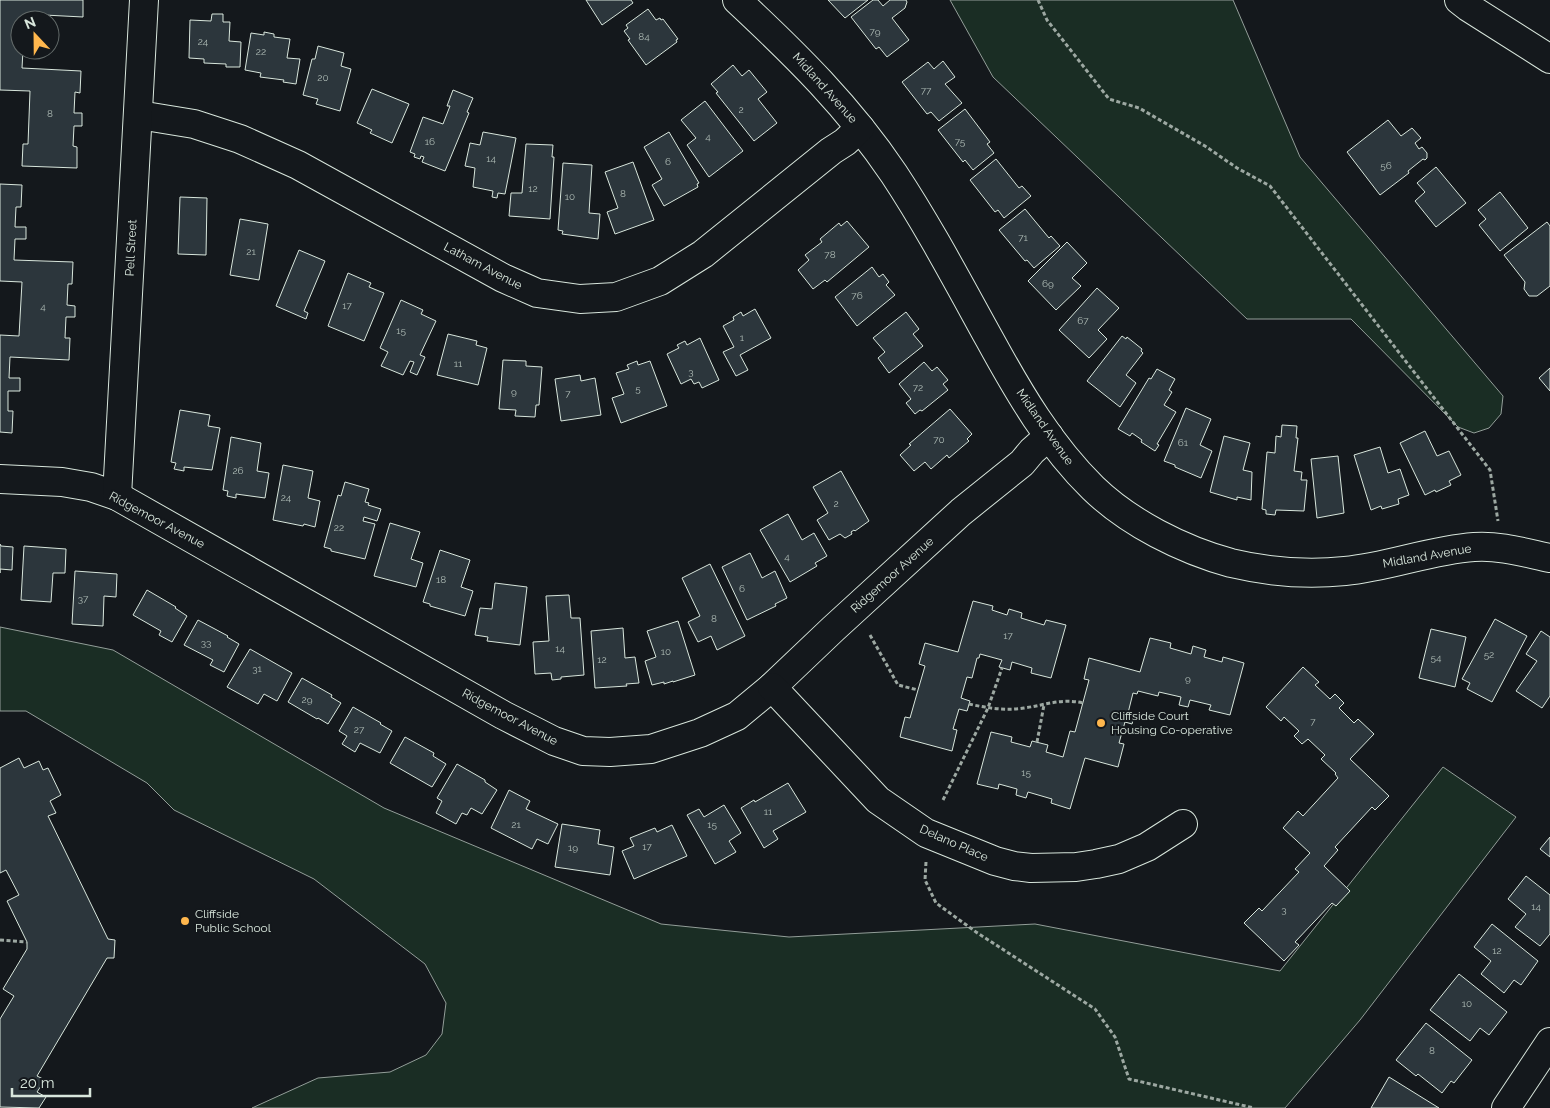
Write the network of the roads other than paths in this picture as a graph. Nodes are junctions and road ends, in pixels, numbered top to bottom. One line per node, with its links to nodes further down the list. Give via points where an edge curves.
1 (144, 0): 5 (street, Pell Street)
2 (737, 0): 6 (street, Midland Avenue, via 805,64)
3 (1459, 0): 4 (street)
4 (1550, 59)
5 (139, 115): 6 (street, Latham Avenue, via 194,124 240,139 298,165 502,278 537,293 580,298 616,297 660,281 703,254); 9 (street, Pell Street)
6 (860, 128): 7 (street, Midland Avenue, via 894,175)
7 (1049, 436): 10 (street, Midland Avenue, via 1095,490 1125,513 1176,543 1235,564 1271,571 1346,571 1441,551 1478,547); 11 (street, Ridgemoor Avenue, via 1022,463 961,512)
8 (0, 479): 9 (street, Ridgemoor Avenue, via 62,482)
9 (117, 496): 11 (street, Ridgemoor Avenue, via 503,715 554,741 583,751 650,749 700,733 737,716)
10 (1550, 558)
11 (772, 687): 12 (street, Delano Place, via 878,800 926,833 995,861 1014,866 1060,868 1119,859 1147,847)
12 (1183, 824)
13 (1550, 1042): 14 (street)
14 (1506, 1108)

